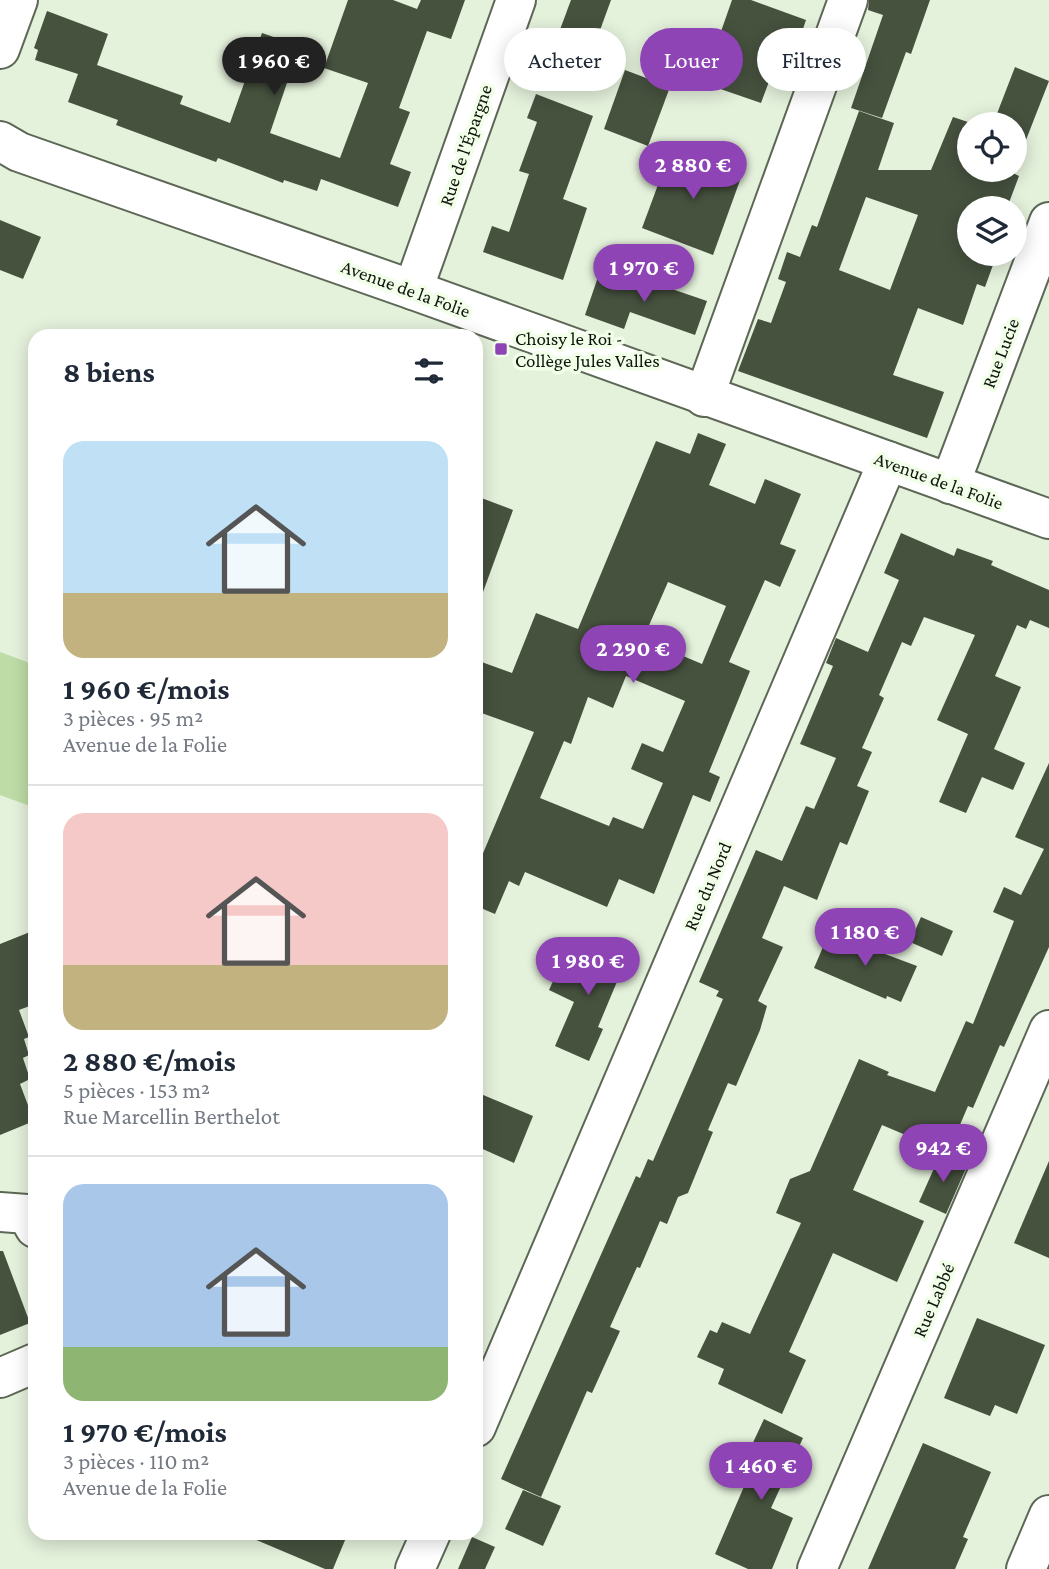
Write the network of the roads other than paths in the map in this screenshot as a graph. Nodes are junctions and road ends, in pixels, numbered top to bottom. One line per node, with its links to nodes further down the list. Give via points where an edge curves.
1 (18, 0): 4 (street)
2 (516, 0): 7 (street, Rue de l'Épargne)
3 (848, 0): 8 (street)
4 (0, 49)
5 (0, 141): 7 (street, Avenue de la Folie, via 19,152)
6 (1049, 222): 10 (street, Rue Lucie)
7 (413, 290): 8 (street, Avenue de la Folie)
8 (704, 397): 9 (street, Avenue de la Folie)
9 (888, 461): 10 (street, Avenue de la Folie); 15 (street, Rue du Nord)
10 (950, 484): 11 (street, Avenue de la Folie)
11 (1049, 519)
12 (1049, 1030): 19 (street, Rue Labbé)
13 (28, 1366): 14 (street)
14 (0, 1378)
15 (483, 1411)
16 (1049, 1515): 20 (street)
17 (427, 1540): 18 (street)
18 (415, 1569)
19 (817, 1569)
20 (1026, 1569)

